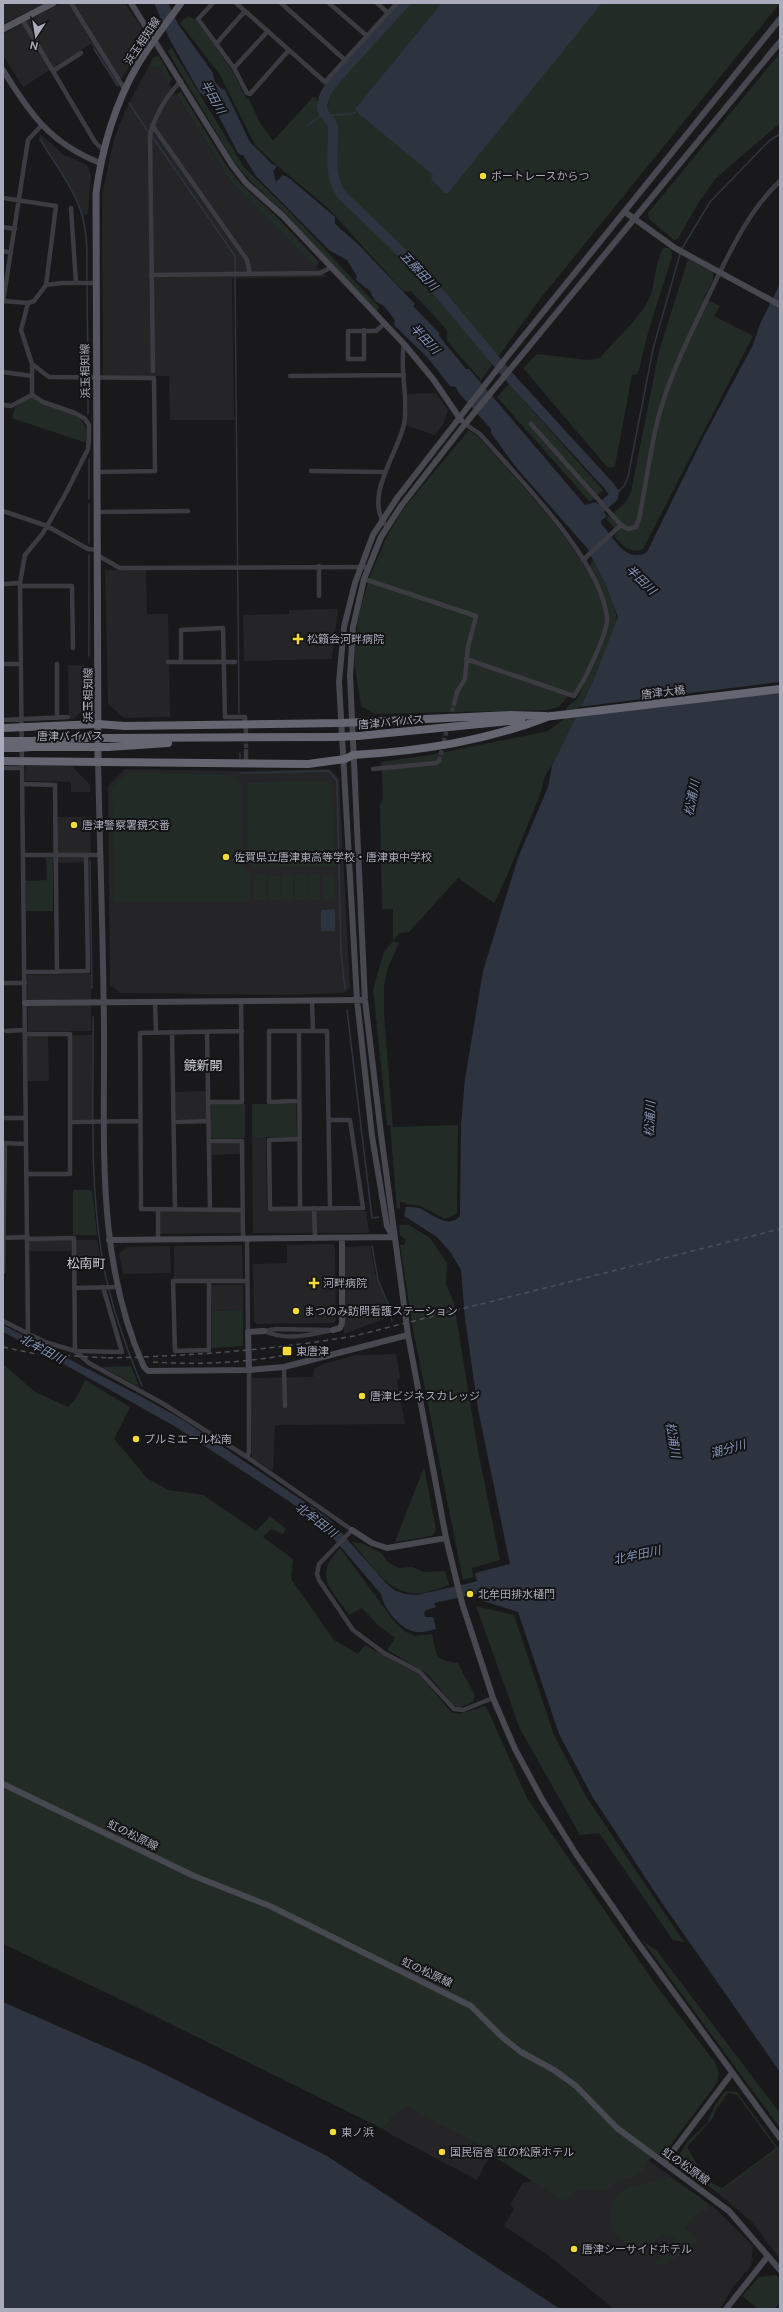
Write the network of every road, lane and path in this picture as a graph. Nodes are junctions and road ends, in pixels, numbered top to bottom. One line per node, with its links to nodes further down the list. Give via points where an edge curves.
1 (53, 3): 13 (main road)
2 (71, 3): 28 (street)
3 (131, 3): 18 (street)
4 (181, 3): 18 (main road, 浜玉相知線)
5 (213, 3): 20 (street, via 198,19)
6 (236, 3): 11 (street)
7 (281, 3): 23 (street)
8 (329, 3): 17 (street)
9 (377, 3): 12 (street)
10 (397, 3): 12 (street)
11 (245, 11): 16 (street); 20 (street)
12 (388, 13): 17 (street)
13 (22, 19): 15 (main road); 26 (street)
14 (780, 19): 37 (street)
15 (3, 29)
16 (268, 31): 21 (street); 24 (street)
17 (367, 36): 23 (street)
18 (156, 38): 27 (street); 28 (main road, 浜玉相知線)
19 (780, 42): 38 (street)
20 (216, 44): 24 (street)
21 (289, 50): 23 (street, via 325,82); 24 (street, via 250,94 247,93)
22 (81, 53): 26 (street)
23 (346, 60)
24 (234, 68)
25 (3, 70): 30 (street)
26 (53, 71): 31 (street, via 95,142)
27 (181, 82): 29 (street, via 173,89); 43 (street, via 232,165 246,183 283,216)
28 (125, 90): 31 (main road, 浜玉相知線, via 111,122)
29 (152, 125): 44 (street, via 248,260); 46 (street)
30 (41, 126): 32 (street, via 67,147); 35 (street, via 28,140)
31 (103, 150): 32 (main road, 浜玉相知線)
32 (100, 163): 49 (main road, 浜玉相知線, via 94,222)
33 (780, 181): 45 (street, via 748,221)
34 (3, 198): 35 (street)
35 (20, 200): 40 (street); 50 (street, via 56,206)
36 (71, 208): 48 (street)
37 (625, 212): 38 (street); 66 (street)
38 (634, 219): 45 (street, via 675,248); 67 (street)
39 (3, 227): 40 (street)
40 (15, 229): 42 (street)
41 (3, 251): 42 (street)
42 (11, 253): 47 (street)
43 (332, 267): 44 (street, via 320,272); 54 (street)
44 (250, 273): 46 (street)
45 (721, 273): 53 (street); 76 (street, via 669,384 657,424 638,524 631,530)
46 (151, 274): 58 (street)
47 (5, 276): 51 (street)
48 (76, 283): 49 (street); 50 (street)
49 (95, 283): 63 (main road, 浜玉相知線)
50 (46, 285): 52 (street, via 34,301)
51 (3, 301): 52 (street)
52 (28, 303): 57 (street, via 21,330)
53 (780, 305)
54 (384, 324): 55 (street, via 376,331); 56 (street)
55 (364, 330): 55 (street, via 348,330 348,359 364,359)
56 (404, 344): 60 (street); 66 (street, via 433,379)
57 (32, 364): 61 (street); 63 (street, via 50,377)
58 (153, 371)
59 (3, 372): 61 (street)
60 (404, 375): 62 (street); 71 (street, via 404,424)
61 (32, 376): 64 (street)
62 (290, 376)
63 (97, 378): 70 (main road, 浜玉相知線); 70 (street, via 154,378 155,472)
64 (32, 395): 65 (street, via 11,406); 77 (street, via 43,402 75,413 85,419 88,425 88,449)
65 (3, 405)
66 (459, 418): 67 (street); 75 (street)
67 (465, 424): 78 (street, via 414,488); 80 (street, via 480,434 550,516)
68 (531, 424): 76 (street)
69 (311, 471): 71 (street)
70 (97, 472): 74 (main road, 浜玉相知線)
71 (384, 472): 75 (street, via 379,500)
72 (3, 510): 77 (street)
73 (188, 511): 74 (street)
74 (97, 512): 79 (main road, 浜玉相知線)
75 (382, 520): 78 (street); 82 (street)
76 (621, 525): 80 (street)
77 (47, 526): 79 (street); 86 (street, via 25,555)
78 (387, 527): 83 (street)
79 (97, 553): 81 (street, via 120,568); 106 (main road, 浜玉相知線)
80 (583, 560): 89 (street, via 598,588 607,618 603,636 583,682 574,696)
81 (319, 566): 82 (street); 87 (street)
82 (360, 566): 83 (street); 105 (street, via 347,611 341,648 339,682)
83 (368, 567): 84 (street)
84 (364, 579): 89 (street, via 476,616); 103 (street, via 350,644)
85 (3, 584): 86 (street)
86 (20, 584): 88 (street, via 72,586); 95 (street)
87 (319, 596)
88 (73, 648)
89 (466, 659): 98 (street, via 465,679 457,692)
90 (168, 662): 91 (street)
91 (181, 662): 92 (street); 92 (street, via 181,630 223,628)
92 (224, 662): 93 (street); 107 (street, via 225,717 245,718)
93 (235, 662)
94 (3, 664): 95 (street)
95 (21, 664): 104 (street)
96 (56, 664): 101 (street)
97 (780, 689): 99 (highway, 唐津大橋)
98 (454, 704)
99 (550, 716): 103 (highway, via 510,715); 110 (highway, 唐津バイパス, bridge, via 358,736); 116 (highway, via 496,735 412,752)
100 (68, 717): 101 (street)
101 (57, 718): 104 (street)
102 (3, 720): 104 (street)
103 (351, 722): 105 (highway); 116 (street)
104 (22, 723): 106 (highway); 108 (highway); 121 (street)
105 (342, 723): 107 (highway); 117 (street)
106 (98, 724): 107 (highway); 119 (main road, 浜玉相知線)
107 (246, 724): 109 (street)
108 (3, 728)
109 (246, 734)
110 (233, 739): 113 (highway, 唐津バイパス, bridge, via 88,738); 113 (highway, 唐津バイパス, bridge, via 108,747)
111 (3, 741): 112 (highway, 唐津バイパス)
112 (17, 744): 113 (highway, 唐津バイパス, bridge); 114 (highway, 唐津バイパス)
113 (32, 744)
114 (3, 748)
115 (246, 751): 122 (street)
116 (353, 755): 117 (highway); 135 (street)
117 (345, 759): 122 (highway, via 308,764); 134 (street)
118 (3, 761): 121 (highway)
119 (98, 761): 121 (highway); 122 (highway); 129 (street)
120 (439, 761): 124 (street)
121 (22, 764): 123 (street); 125 (street)
122 (246, 765)
123 (3, 768)
124 (373, 769)
125 (23, 784): 126 (street); 127 (street, via 55,785)
126 (23, 855): 127 (street); 130 (street)
127 (55, 855): 128 (street); 131 (street)
128 (86, 855): 129 (street); 131 (street, via 88,971)
129 (100, 855): 138 (street)
130 (24, 972): 131 (street); 133 (street)
131 (57, 972)
132 (3, 983): 133 (street)
133 (25, 983): 140 (street)
134 (357, 1000): 135 (street); 137 (street); 171 (street, via 372,1136 387,1226)
135 (365, 1000): 171 (street)
136 (241, 1001): 137 (street); 139 (street); 142 (street)
137 (312, 1001): 144 (street)
138 (104, 1002): 139 (street); 140 (street); 157 (street)
139 (155, 1002): 146 (street)
140 (25, 1003): 145 (street)
141 (6, 1031): 145 (street)
142 (242, 1031): 148 (street); 150 (street, via 242,1102)
143 (299, 1031): 144 (street); 149 (street); 149 (street, via 269,1031 269,1102)
144 (313, 1031): 153 (street, via 328,1031)
145 (25, 1032): 152 (street); 156 (street, via 70,1034)
146 (156, 1032): 147 (street); 154 (street, via 140,1033)
147 (172, 1032): 148 (street); 158 (street)
148 (207, 1032): 150 (street)
149 (299, 1101): 159 (street)
150 (209, 1102): 155 (street)
151 (3, 1118): 152 (street)
152 (26, 1118): 162 (street)
153 (329, 1120): 166 (street); 166 (street, via 350,1120 363,1208)
154 (140, 1121): 157 (street); 167 (street, via 141,1209)
155 (209, 1121): 158 (street); 160 (street)
156 (70, 1122): 157 (street); 163 (street, via 70,1174)
157 (103, 1122): 177 (street)
158 (174, 1122): 168 (street)
159 (299, 1139): 164 (street); 164 (street, via 268,1140 270,1209)
160 (209, 1140): 169 (street); 170 (street, via 242,1141)
161 (4, 1144): 162 (street); 172 (street)
162 (26, 1144): 163 (street)
163 (27, 1174): 173 (street)
164 (300, 1208): 165 (street)
165 (314, 1208): 166 (street); 175 (street)
166 (330, 1208)
167 (158, 1209): 168 (street); 178 (street)
168 (175, 1209): 169 (street)
169 (210, 1210): 170 (street)
170 (243, 1210): 174 (street)
171 (393, 1237): 176 (street); 189 (street)
172 (3, 1238): 173 (street); 179 (street)
173 (28, 1238): 183 (street, via 74,1238); 188 (street)
174 (245, 1239): 175 (street); 178 (street); 181 (street)
175 (315, 1239): 176 (street)
176 (342, 1239): 185 (street, via 342,1323 340,1328)
177 (109, 1240): 178 (street); 182 (street)
178 (158, 1240)
179 (3, 1272)
180 (209, 1281): 180 (street, via 173,1281 175,1351 209,1350); 181 (street)
181 (247, 1281): 187 (street)
182 (109, 1287): 183 (street); 190 (street, via 122,1352); 192 (street, via 148,1371)
183 (74, 1288): 190 (street)
184 (3, 1321): 188 (street)
185 (334, 1330): 186 (street, via 306,1328); 186 (street, via 306,1336 276,1336)
186 (264, 1331): 187 (street)
187 (248, 1332): 192 (street)
188 (28, 1334): 190 (street)
189 (408, 1335): 191 (street); 196 (street)
190 (75, 1351): 194 (street, via 89,1363 162,1403)
191 (284, 1367): 192 (street); 193 (street)
192 (249, 1370): 194 (street)
193 (285, 1406)
194 (247, 1457): 195 (street)
195 (350, 1532): 196 (street, via 387,1548); 197 (street, via 319,1564 317,1574 353,1630 384,1653 420,1672 454,1709 463,1710)
196 (446, 1538): 197 (street, via 456,1582)
197 (493, 1698): 199 (street, via 515,1749 564,1836)
198 (3, 1784): 201 (street, 虹の松原線, via 194,1876 270,1906 454,1996 471,2006 502,2038 576,2086 617,2128)
199 (732, 2073): 200 (street); 201 (street)
200 (780, 2138)
201 (664, 2163): 202 (street, 虹の松原線, via 729,2211)
202 (768, 2256): 203 (street, 虹の松原線); 204 (street)
203 (780, 2270)
204 (726, 2309)

